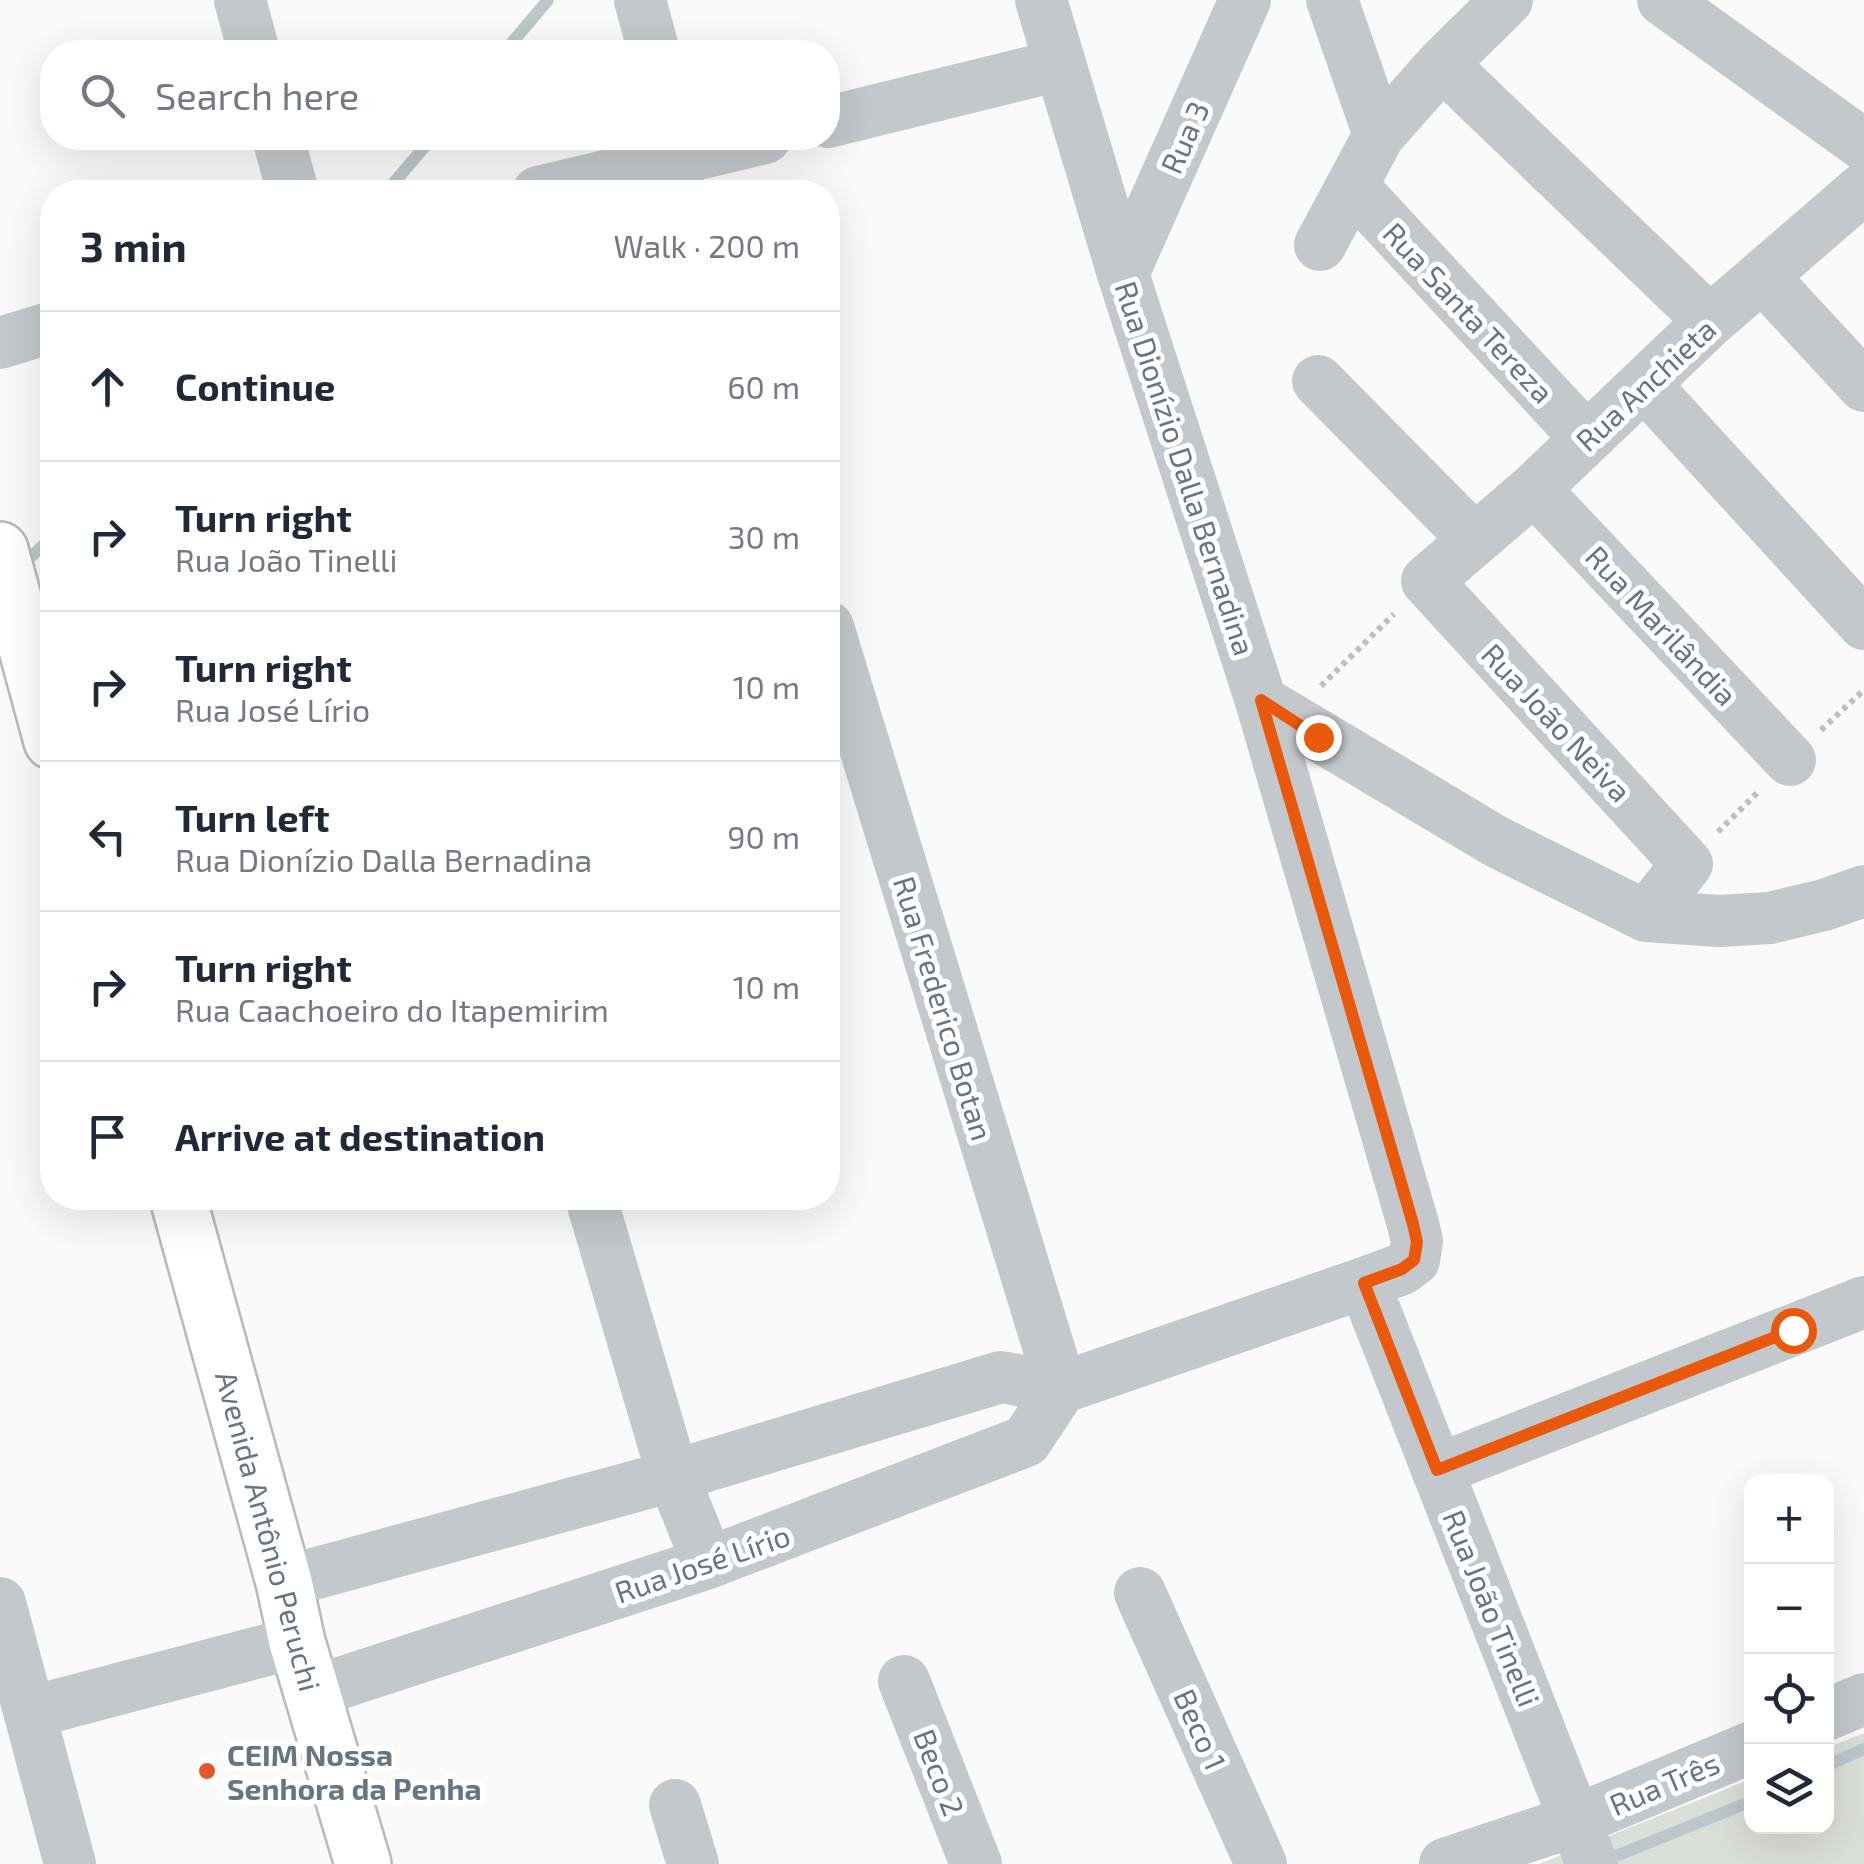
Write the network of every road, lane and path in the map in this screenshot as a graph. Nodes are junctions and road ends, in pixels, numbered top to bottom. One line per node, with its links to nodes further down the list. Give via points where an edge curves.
1 (240, 0): 8 (street)
2 (640, 0): 9 (street)
3 (1041, 0): 11 (street, Rua Dionízio Dalla Bernadina)
4 (1244, 0): 23 (street, Rua 3)
5 (1332, 0): 13 (street)
6 (1506, 0): 10 (street)
7 (1662, 0): 14 (street)
8 (251, 40)
9 (651, 40)
10 (1442, 64): 13 (street); 25 (street)
11 (1060, 65): 12 (street); 23 (street, Rua Dionízio Dalla Bernadina)
12 (840, 119)
13 (1379, 135): 20 (street)
14 (1864, 145)
15 (281, 150): 18 (street)
16 (727, 150): 17 (street)
17 (685, 163): 19 (street)
18 (290, 180)
19 (599, 180)
20 (1352, 186): 22 (street); 31 (street, Rua Santa Tereza)
21 (1864, 188): 24 (street, Rua Anchieta)
22 (1320, 245)
23 (1123, 274): 39 (street, Rua Dionízio Dalla Bernadina)
24 (1763, 277): 25 (street, Rua Anchieta); 30 (street)
25 (1710, 320): 29 (street, Rua Anchieta)
26 (40, 331): 27 (street)
27 (0, 343)
28 (1318, 381): 33 (street)
29 (1644, 384): 31 (street, Rua Anchieta); 36 (street)
30 (1864, 386)
31 (1586, 438): 32 (street, Rua Anchieta)
32 (1534, 490): 33 (street, Rua Anchieta); 40 (street, Rua Marilândia)
33 (1475, 540): 35 (street, Rua Anchieta)
34 (0, 550): 38 (main road)
35 (1426, 581): 39 (path); 42 (street, Rua João Neiva, via 1687,864)
36 (1864, 624)
37 (840, 666): 47 (street, Rua Frederico Botan)
38 (40, 697)
39 (1274, 709): 42 (street, via 1497,842); 45 (street, Rua Dionízio Dalla Bernadina, via 1417,1242 1414,1260)
40 (1790, 760)
41 (1864, 891): 42 (street, via 1770,918)
42 (1646, 916)
43 (181, 1210): 51 (main road, Avenida Antônio Peruchi)
44 (595, 1210): 49 (street)
45 (1364, 1283): 47 (street); 48 (street, Rua João Tinelli)
46 (1864, 1302): 48 (street)
47 (1062, 1388): 49 (street, via 1001,1376); 50 (street, Rua José Lírio, via 1026,1442)
48 (1437, 1470): 61 (street, Rua João Tinelli)
49 (674, 1476): 50 (street); 51 (street)
50 (708, 1563): 54 (street, Rua José Lírio)
51 (284, 1582): 54 (main road, Avenida Antônio Peruchi)
52 (1140, 1593): 66 (street, Beco 1)
53 (4, 1632): 57 (street)
54 (305, 1667): 57 (street, Rua José Lírio); 63 (main road, Avenida Antônio Peruchi)
55 (904, 1680): 65 (street, Beco 2)
56 (1864, 1699): 58 (street)
57 (31, 1712): 62 (street)
58 (1834, 1712)
59 (1744, 1751): 61 (street, Rua Três)
60 (675, 1805): 64 (street)
61 (1585, 1842): 67 (street, Rua Três)
62 (70, 1864)
63 (364, 1864)
64 (693, 1864)
65 (976, 1864)
66 (1261, 1864)
67 (1446, 1864)

